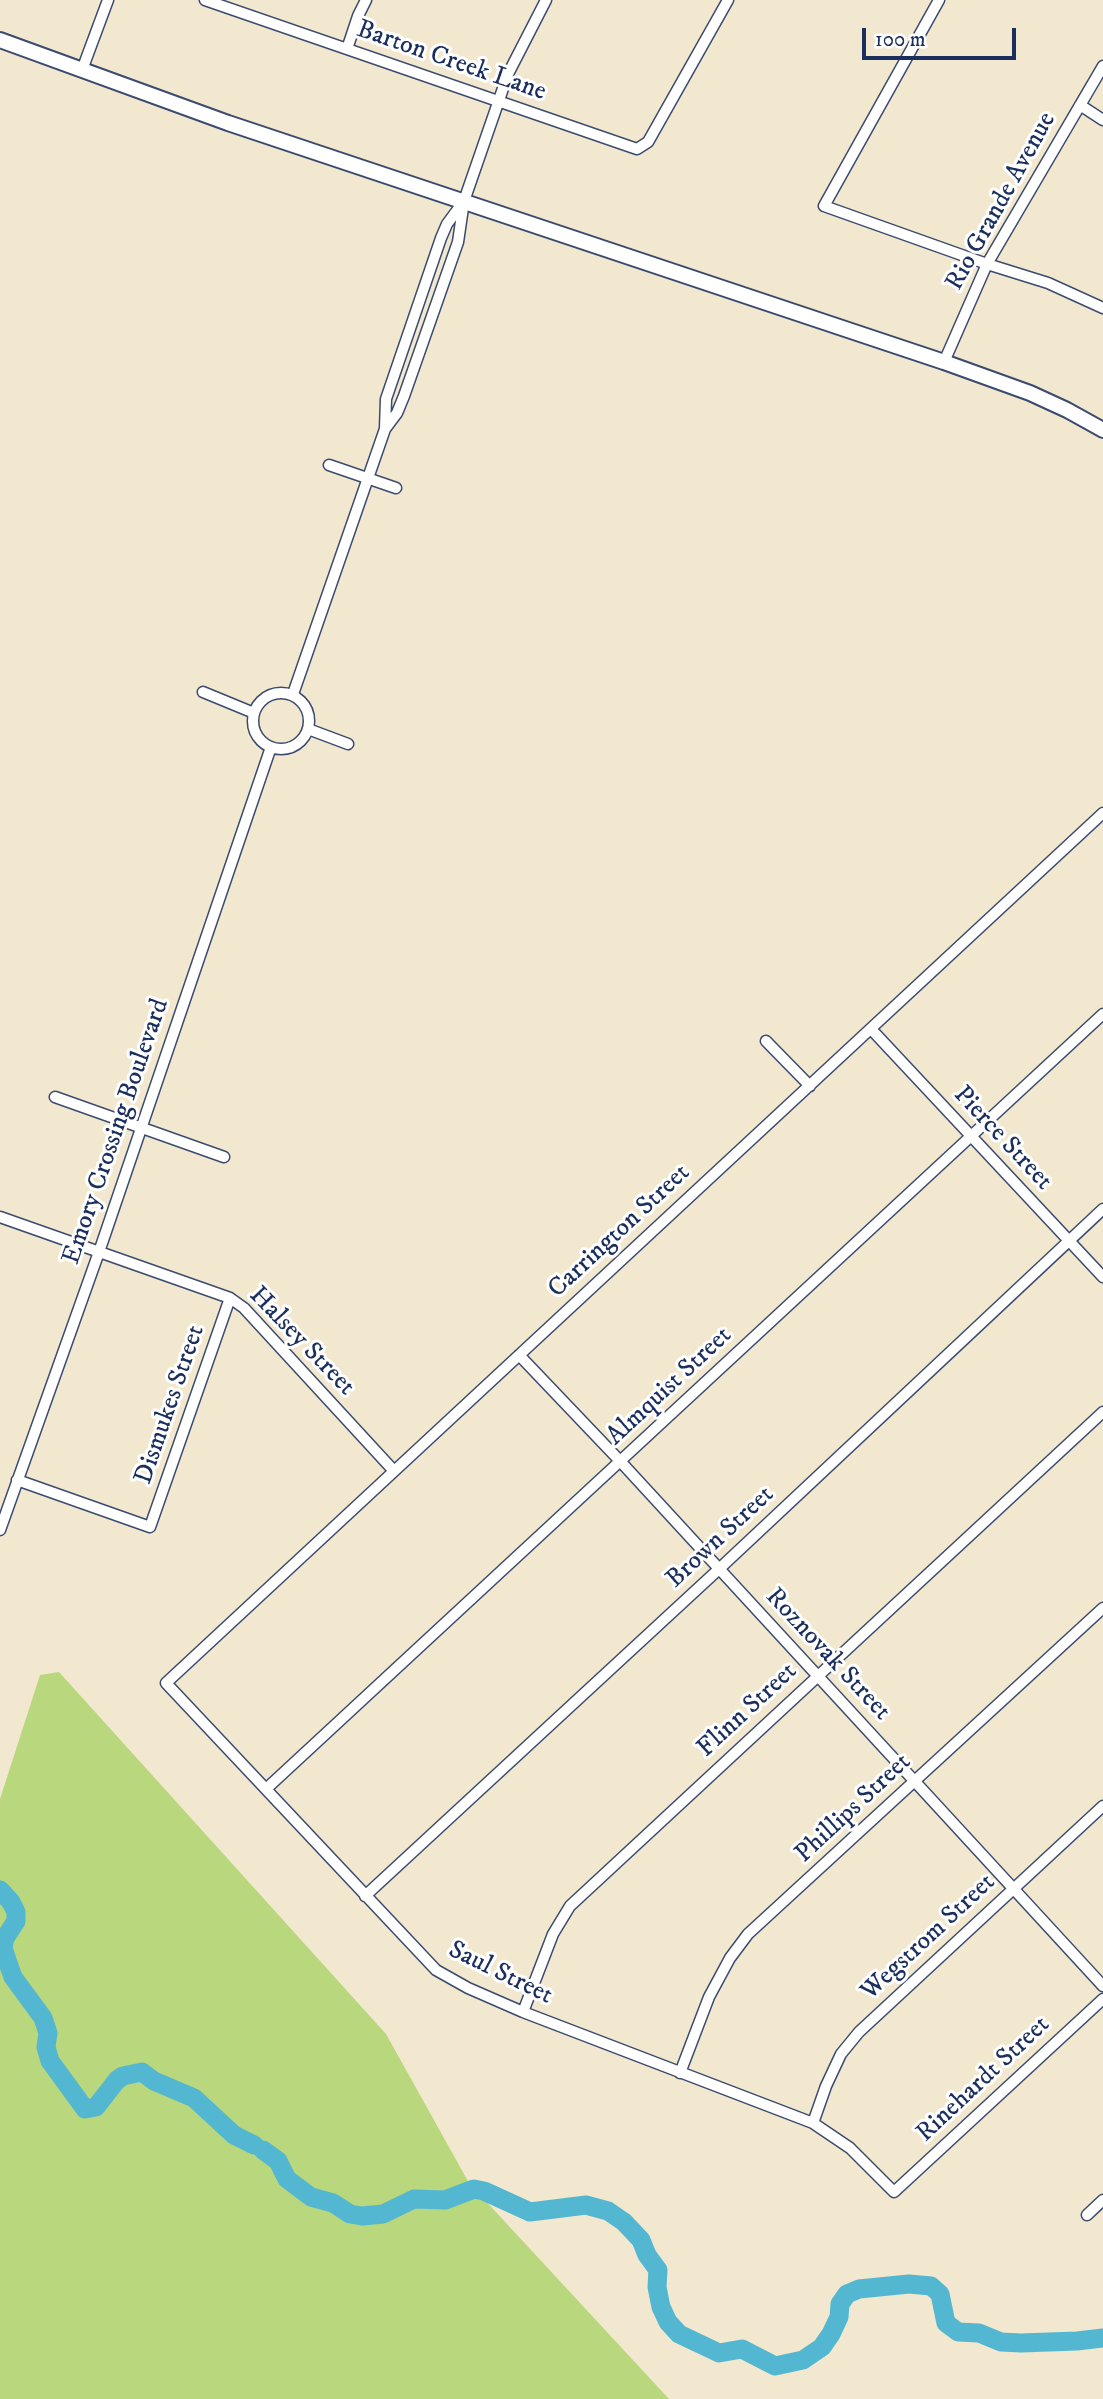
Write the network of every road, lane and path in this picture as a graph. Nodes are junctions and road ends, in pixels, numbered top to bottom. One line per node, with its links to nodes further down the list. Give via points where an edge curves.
1 (108, 0): 10 (street)
2 (205, 0): 8 (street, Barton Creek Lane)
3 (366, 0): 8 (street)
4 (546, 0): 11 (street)
5 (728, 0): 11 (street, Barton Creek Lane, via 648,142 637,149)
6 (939, 0): 15 (street, via 824,206)
7 (0, 40): 10 (main road)
8 (347, 49): 11 (street, Barton Creek Lane)
9 (1103, 66): 12 (street, Rio Grande Avenue)
10 (82, 70): 14 (main road)
11 (499, 101): 14 (street)
12 (1080, 105): 13 (street); 15 (street, Rio Grande Avenue)
13 (1103, 120)
14 (464, 201): 17 (main road); 18 (street, via 458,242 404,396); 18 (street, via 441,239 386,400)
15 (988, 264): 16 (street, via 1048,283); 17 (street, Rio Grande Avenue)
16 (1103, 308)
17 (944, 362): 19 (main road, via 1030,393)
18 (385, 429): 21 (street)
19 (1103, 430)
20 (329, 465): 21 (street)
21 (368, 478): 22 (street); 24 (street)
22 (396, 488)
23 (203, 692): 25 (street)
24 (293, 694): 25 (street, via 267,696); 26 (street, via 307,708)
25 (254, 713): 28 (street, via 257,736)
26 (308, 729): 27 (street); 28 (street, via 299,743)
27 (348, 744)
28 (271, 747): 35 (street, Emory Crossing Boulevard)
29 (1103, 813): 31 (street, Carrington Street)
30 (1103, 1014): 36 (street, Almquist Street)
31 (871, 1030): 33 (street, Carrington Street); 36 (street, Pierce Street)
32 (766, 1041): 33 (street)
33 (810, 1086): 44 (street, Carrington Street)
34 (55, 1097): 35 (street)
35 (141, 1127): 37 (street); 41 (street, Emory Crossing Boulevard)
36 (971, 1136): 40 (street, Pierce Street); 46 (street, Almquist Street)
37 (224, 1157)
38 (1103, 1209): 40 (street, Brown Street)
39 (0, 1217): 41 (street, Halsey Street)
40 (1069, 1241): 42 (street, Pierce Street); 50 (street, Brown Street)
41 (99, 1251): 43 (street, Halsey Street); 48 (street, Emory Crossing Boulevard)
42 (1103, 1277)
43 (230, 1298): 47 (street, Halsey Street); 48 (street, Dismukes Street, via 150,1527)
44 (519, 1355): 46 (street, Roznovak Street); 47 (street, Carrington Street)
45 (1103, 1412): 52 (street, Flinn Street)
46 (620, 1461): 50 (street, Roznovak Street); 55 (street, Almquist Street)
47 (394, 1471): 53 (street, Carrington Street)
48 (17, 1480): 49 (street, Emory Crossing Boulevard)
49 (0, 1530)
50 (719, 1569): 52 (street, Roznovak Street); 58 (street, Brown Street)
51 (1103, 1608): 54 (street, Phillips Street)
52 (817, 1675): 54 (street, Roznovak Street); 61 (street, Flinn Street, via 569,1906)
53 (166, 1683): 55 (street, Saul Street)
54 (915, 1781): 57 (street, Roznovak Street); 62 (street, Phillips Street, via 748,1934 709,1997)
55 (266, 1789): 58 (street, Saul Street)
56 (1103, 1806): 57 (street, Wegstrom Street)
57 (1014, 1888): 59 (street, Roznovak Street); 63 (street, Wegstrom Street, via 859,2032 841,2054)
58 (365, 1896): 61 (street, Saul Street, via 436,1970)
59 (1103, 1986)
60 (1103, 1999): 64 (street, Rinehardt Street)
61 (523, 2011): 62 (street, Saul Street)
62 (680, 2073): 63 (street, Saul Street)
63 (813, 2123): 64 (street, Saul Street, via 850,2148)
64 (894, 2192)
65 (1103, 2200): 66 (street)
66 (1087, 2215)

